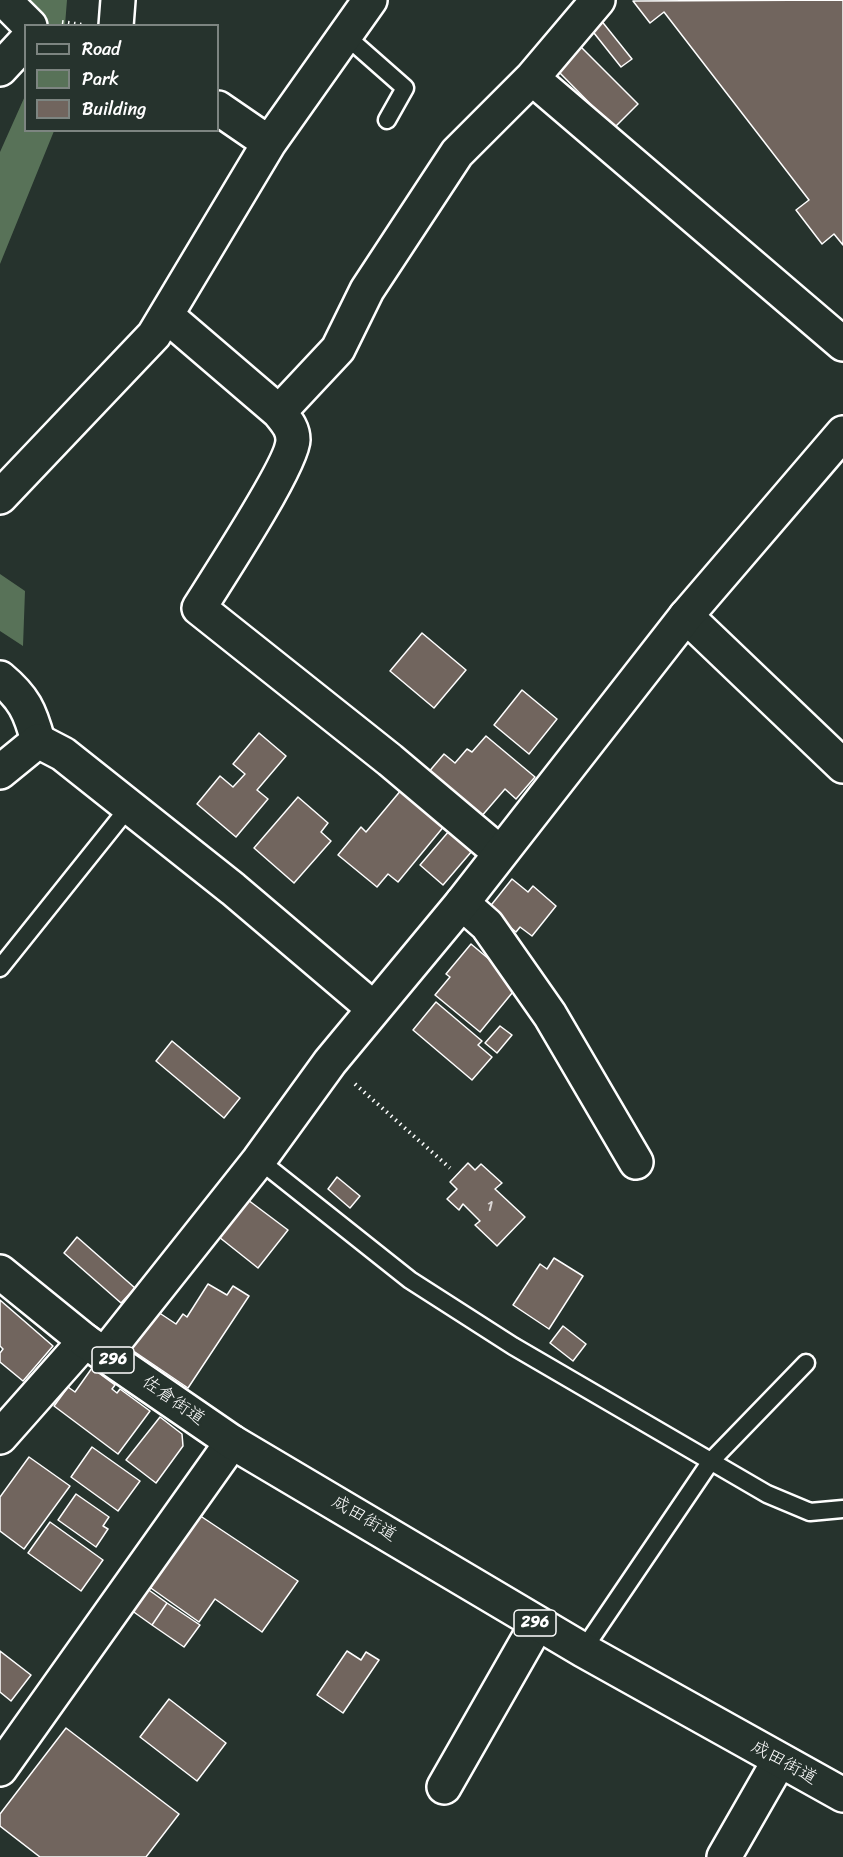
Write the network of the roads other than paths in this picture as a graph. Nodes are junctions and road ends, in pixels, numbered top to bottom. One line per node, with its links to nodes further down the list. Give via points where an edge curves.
1 (4, 0): 5 (main road)
2 (118, 0): 6 (main road)
3 (370, 0): 7 (main road)
4 (598, 0): 10 (main road)
5 (28, 24)
6 (116, 24)
7 (346, 36): 12 (lane, via 405,88); 13 (main road)
8 (24, 43): 9 (main road)
9 (0, 69)
10 (532, 78): 15 (main road); 16 (main road, via 457,153 368,290 338,349)
11 (219, 109): 13 (main road)
12 (387, 120)
13 (269, 143): 14 (main road)
14 (167, 316): 16 (main road); 18 (main road, via 154,335)
15 (843, 344)
16 (279, 412): 25 (main road, via 291,426 293,441 281,470 199,608)
17 (843, 433): 19 (main road)
18 (0, 498)
19 (686, 616): 22 (main road); 25 (main road)
20 (0, 678): 21 (main road, via 17,692 30,711)
21 (38, 741): 23 (main road); 24 (main road, via 63,754)
22 (843, 766)
23 (0, 772)
24 (129, 807): 27 (lane); 28 (main road)
25 (499, 852): 26 (main road)
26 (462, 903): 28 (main road); 30 (main road, via 487,924 550,1016)
27 (0, 968)
28 (373, 1008): 29 (main road)
29 (259, 1160): 32 (main road); 36 (lane, via 410,1281)
30 (636, 1162)
31 (0, 1272): 32 (main road, 佐倉街道 / 296)
32 (95, 1348): 34 (main road); 35 (main road, 佐倉街道 / 296)
33 (806, 1363): 36 (lane)
34 (0, 1437)
35 (232, 1442): 38 (main road, 成田街道 / 296); 41 (main road)
36 (711, 1461): 37 (lane, via 767,1494 810,1512); 39 (lane)
37 (843, 1509)
38 (537, 1624): 39 (main road, 成田街道 / 296); 42 (main road)
39 (583, 1650): 40 (main road, 成田街道 / 296)
40 (780, 1761): 43 (main road, 成田街道 / 296); 44 (main road)
41 (0, 1769)
42 (444, 1787)
43 (843, 1795)
44 (724, 1857)

